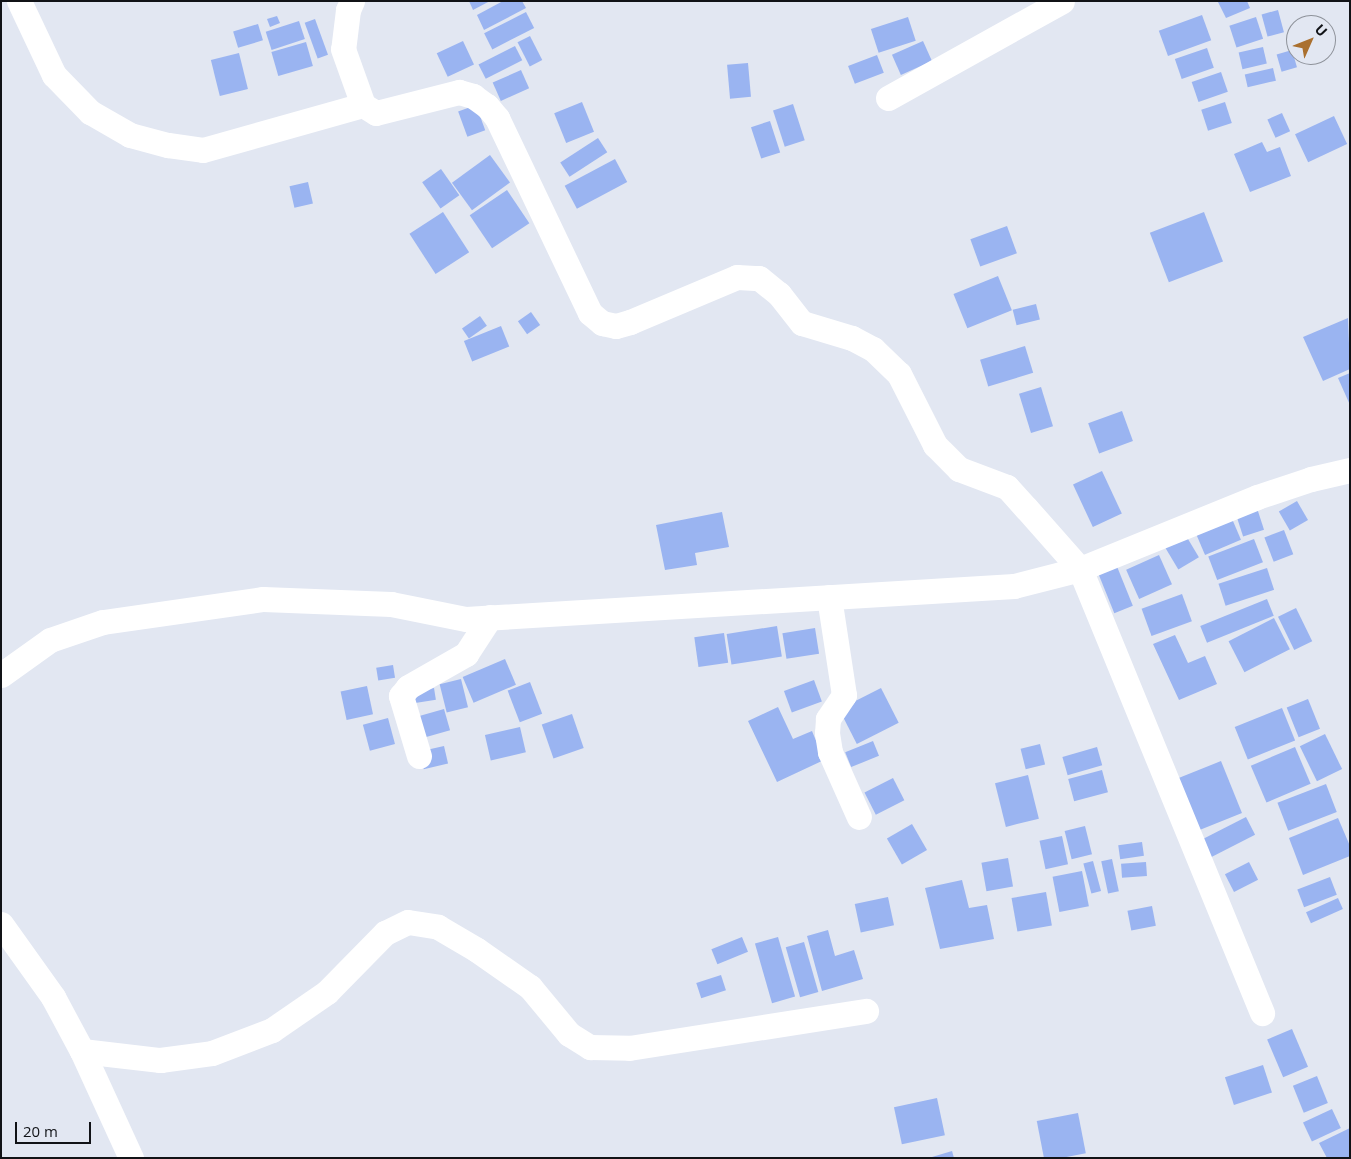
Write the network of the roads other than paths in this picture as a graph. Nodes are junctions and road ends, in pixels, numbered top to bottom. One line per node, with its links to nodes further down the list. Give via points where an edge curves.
1 (19, 1): 5 (street, via 54,75 90,112 130,135 203,150)
2 (352, 1): 5 (street, via 343,49)
3 (1062, 1): 4 (street)
4 (888, 98)
5 (363, 105): 7 (street, via 376,113 459,92 473,96 487,106 497,118 590,313 602,323 616,326 630,322 737,277 748,276 759,278 779,294 802,323 852,338 872,349 899,374 935,445 959,469 1007,487)
6 (1350, 470): 7 (street, via 1257,497)
7 (1080, 569): 8 (street, via 1014,586); 15 (street)
8 (828, 597): 9 (street); 12 (street, via 844,695 828,719 827,733 830,752)
9 (490, 618): 10 (street, via 466,619 391,604 263,599 103,622 50,640); 11 (street, via 466,654 408,687 402,696)
10 (1, 675)
11 (419, 756)
12 (859, 818)
13 (1, 924): 16 (street, via 52,997)
14 (866, 1011): 16 (street, via 629,1048 590,1047 569,1034 530,987 477,950 438,927 408,922 385,933 327,992 272,1030 212,1054 160,1060)
15 (1262, 1013)
16 (82, 1051): 17 (street)
17 (130, 1158)

